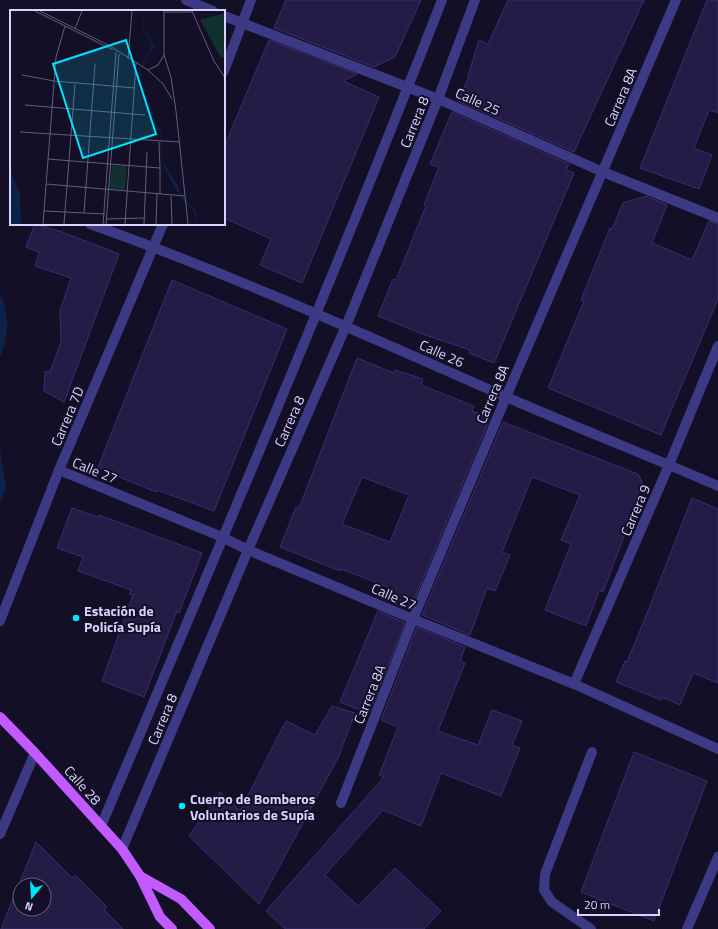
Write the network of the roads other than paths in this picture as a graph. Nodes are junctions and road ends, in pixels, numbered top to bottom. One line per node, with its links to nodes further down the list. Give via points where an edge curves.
1 (186, 0): 6 (street)
2 (251, 0): 8 (street)
3 (442, 0): 10 (street, Carrera 8)
4 (475, 0): 11 (street, Carrera 8)
5 (676, 0): 12 (street, Carrera 8A)
6 (211, 10)
7 (225, 16): 8 (street, Calle 25)
8 (243, 23): 9 (street); 10 (street, Calle 25)
9 (225, 68)
10 (408, 88): 11 (street, Calle 25); 17 (street, Carrera 8)
11 (438, 99): 12 (street, Calle 25); 18 (street, Carrera 8)
12 (603, 172): 13 (street, Calle 25); 20 (street, Carrera 8A)
13 (718, 218)
14 (93, 225): 16 (street, Calle 26)
15 (163, 225): 16 (street, Carrera 7D)
16 (154, 247): 17 (street, Calle 26); 22 (street, Carrera 7D)
17 (316, 314): 18 (street, Calle 26); 24 (street, Carrera 8)
18 (346, 326): 20 (street, Calle 26); 25 (street, Carrera 8)
19 (718, 346): 21 (street, Carrera 9)
20 (506, 397): 21 (street, Calle 26); 26 (street, Carrera 8A)
21 (669, 465): 23 (street, Calle 26); 28 (street, Carrera 9)
22 (59, 470): 24 (street, Calle 27); 27 (street, Carrera 7D)
23 (718, 486)
24 (222, 537): 25 (street, Calle 27); 34 (street, Carrera 8)
25 (248, 550): 26 (street, Calle 27); 36 (street, Carrera 8)
26 (413, 619): 28 (street, Calle 27); 33 (street, Carrera 8A)
27 (0, 621)
28 (574, 684): 30 (street, Calle 27)
29 (0, 717): 32 (main road, Calle 28)
30 (718, 749)
31 (592, 752): 41 (street, via 545,874 544,890 552,902)
32 (35, 754): 34 (main road, Calle 28); 35 (street)
33 (341, 803)
34 (101, 826): 36 (main road, Calle 28)
35 (0, 834)
36 (122, 850): 38 (main road, Calle 28)
37 (718, 857): 42 (street)
38 (140, 876): 39 (main road, Calle 28, via 160,917); 40 (main road, Calle 28, via 181,899)
39 (172, 929)
40 (210, 929)
41 (590, 929)
42 (687, 929)

